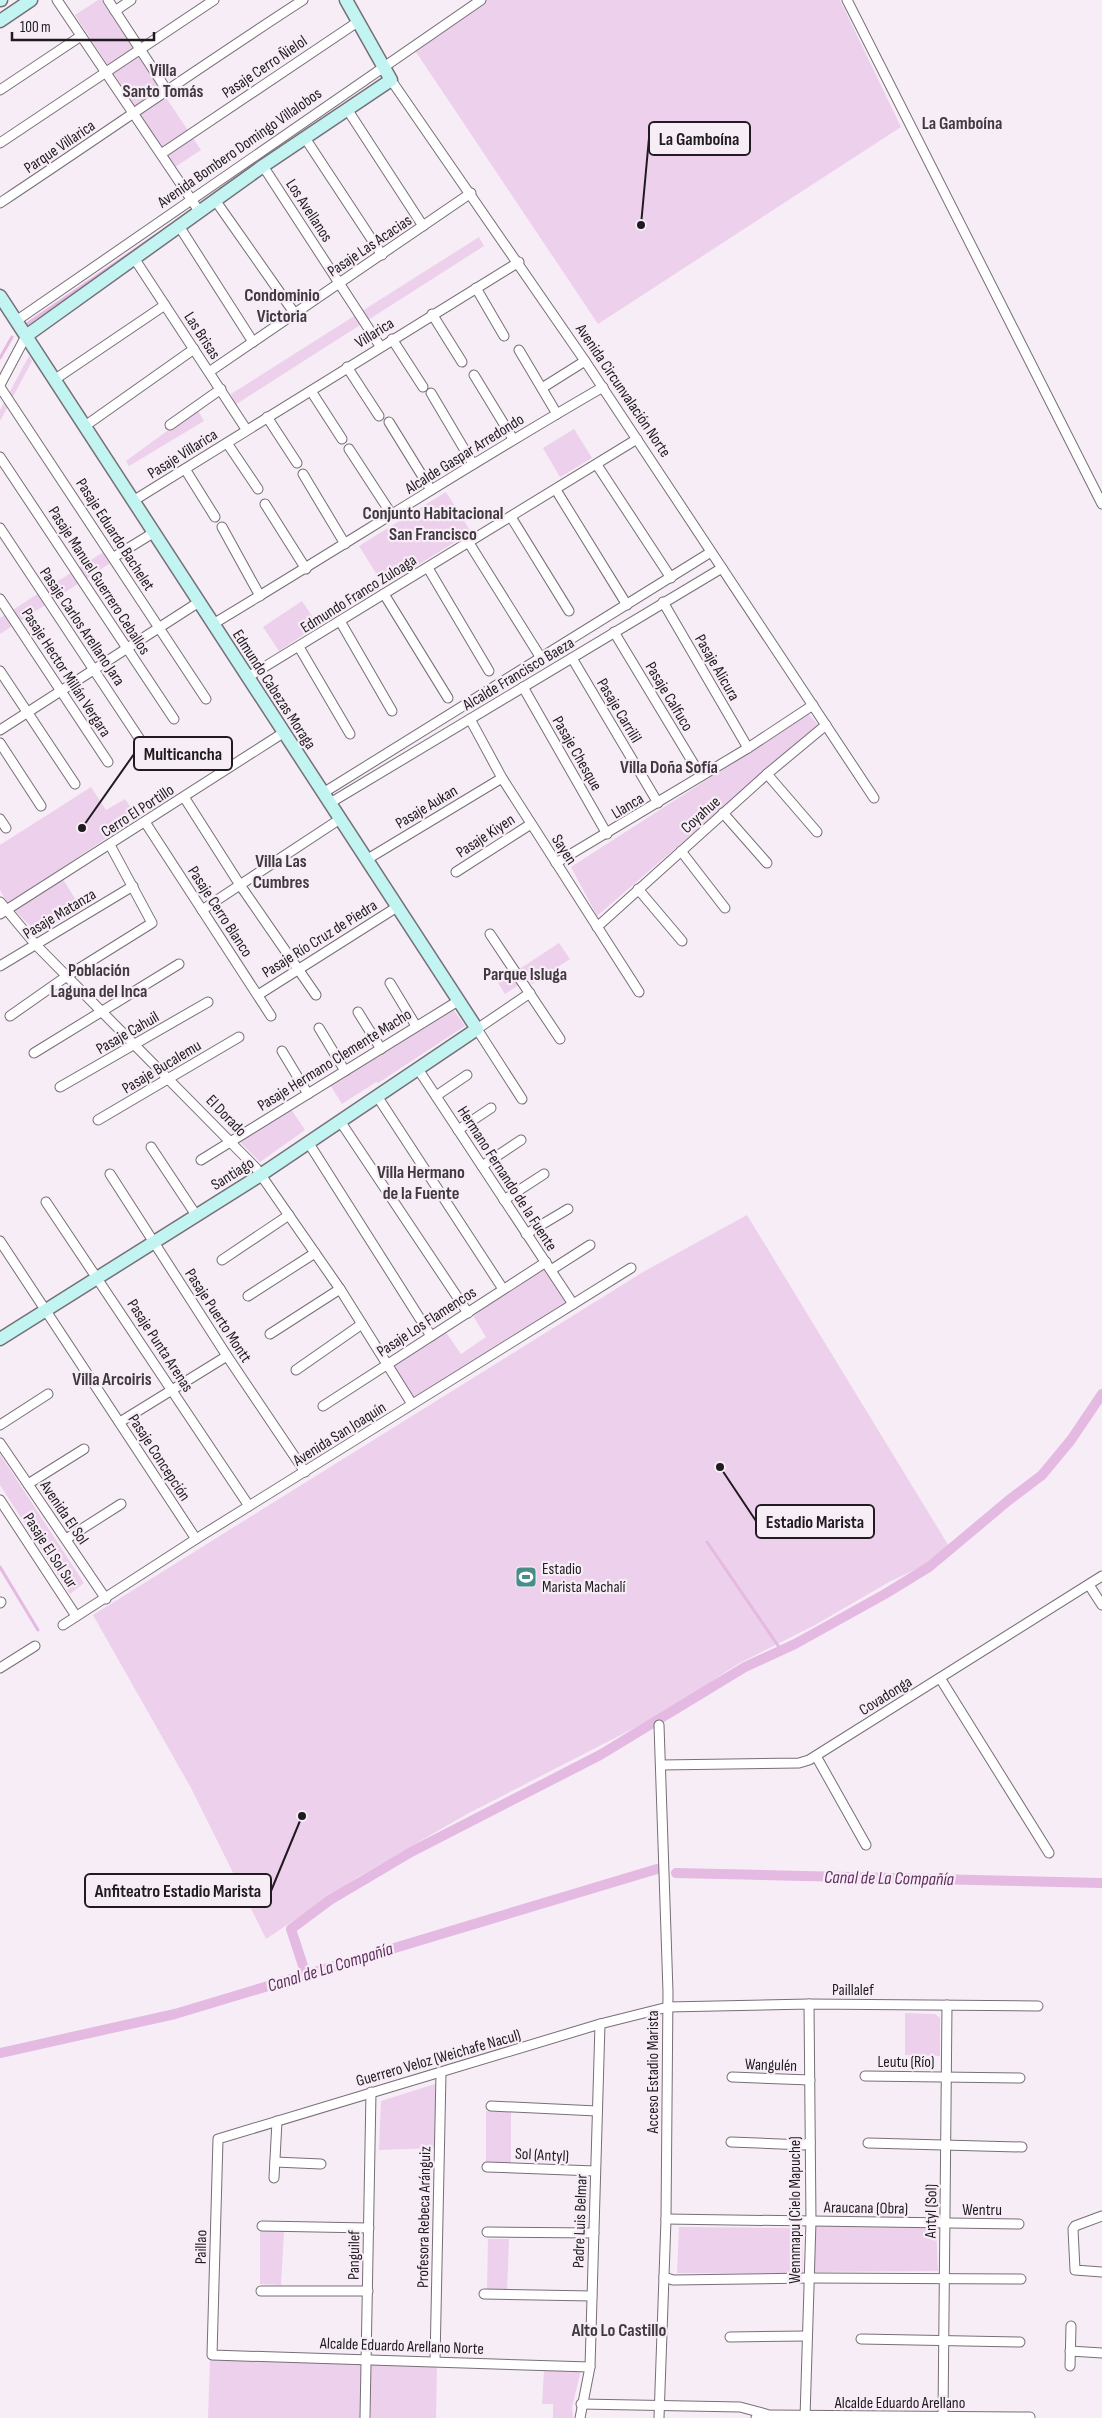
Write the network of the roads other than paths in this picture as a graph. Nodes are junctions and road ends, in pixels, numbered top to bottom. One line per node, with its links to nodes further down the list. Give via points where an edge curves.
1 (31, 0): 11 (street)
2 (57, 0): 13 (street)
3 (108, 0): 10 (street)
4 (131, 0): 10 (street)
5 (214, 0): 14 (street)
6 (303, 0): 18 (street, Parque Villarica)
7 (346, 0): 12 (street, Avenida Circunvalación Norte)
8 (481, 0): 15 (street, Avenida Bombero Domingo Villalobos)
9 (848, 0): 86 (street)
10 (115, 11): 14 (street)
11 (0, 21)
12 (359, 21): 15 (street, Avenida Circunvalación Norte); 24 (street, Pasaje Cerro Ñielol)
13 (81, 36): 16 (street); 19 (street)
14 (140, 49): 16 (street); 18 (street)
15 (383, 66): 17 (street, Avenida Circunvalación Norte); 27 (street, Avenida Bombero Domingo Villalobos)
16 (105, 72): 21 (street); 23 (street)
17 (391, 80): 20 (street, Avenida Bombero Domingo Villalobos); 26 (street, Avenida Circunvalación Norte)
18 (166, 89): 21 (street, Parque Villarica)
19 (0, 90)
20 (347, 109): 22 (street, Avenida Bombero Domingo Villalobos); 32 (street)
21 (134, 114): 24 (street); 29 (street, Parque Villarica)
22 (305, 138): 25 (street, Avenida Bombero Domingo Villalobos); 33 (street)
23 (0, 143)
24 (160, 154): 27 (street)
25 (263, 166): 28 (street, Avenida Bombero Domingo Villalobos); 36 (street, Los Avellanos)
26 (471, 193): 32 (street, Pasaje Las Acacias); 35 (street, Avenida Circunvalación Norte)
27 (191, 199): 30 (street); 42 (street, Avenida Bombero Domingo Villalobos)
28 (215, 200): 30 (street, Avenida Bombero Domingo Villalobos); 40 (street)
29 (0, 203)
30 (199, 211): 31 (street, Avenida Bombero Domingo Villalobos)
31 (179, 226): 34 (street, Avenida Bombero Domingo Villalobos); 46 (street)
32 (423, 226): 33 (street, Pasaje Las Acacias)
33 (382, 255): 36 (street, Pasaje Las Acacias)
34 (134, 258): 39 (street, Las Brisas); 43 (street, Avenida Bombero Domingo Villalobos)
35 (519, 262): 37 (street, Villarica); 50 (street, Avenida Circunvalación Norte)
36 (339, 283): 40 (street, Pasaje Las Acacias); 47 (street, Los Avellanos)
37 (476, 288): 41 (street, Villarica); 44 (street)
38 (0, 296): 42 (street, Edmundo Cabezas Moraga)
39 (165, 306): 48 (street, Las Brisas); 55 (street)
40 (295, 314): 46 (street, Pasaje Las Acacias)
41 (432, 314): 45 (street, Villarica); 51 (street)
42 (16, 321): 43 (street, Edmundo Cabezas Moraga)
43 (26, 336): 55 (street, Edmundo Cabezas Moraga); 56 (street, Avenida Bombero Domingo Villalobos)
44 (504, 336)
45 (392, 339): 47 (street, Villarica); 57 (street)
46 (253, 342): 53 (street, Pasaje Las Acacias)
47 (380, 346): 52 (street, Villarica)
48 (194, 349): 53 (street, Las Brisas); 68 (street)
49 (519, 350): 59 (street)
50 (586, 361): 58 (street, Avenida Circunvalación Norte); 59 (street)
51 (462, 362)
52 (348, 367): 61 (street, Villarica); 64 (street)
53 (209, 372): 60 (street, Las Brisas)
54 (474, 375): 71 (street)
55 (54, 380): 68 (street, Edmundo Cabezas Moraga)
56 (0, 386): 96 (street, Pasaje Eduardo Bachelet)
57 (423, 387)
58 (603, 387): 63 (street, Alcalde Gaspar Arredondo); 72 (street, Avenida Circunvalación Norte)
59 (542, 388): 63 (street)
60 (220, 390): 67 (street); 69 (street, Las Brisas)
61 (312, 391): 65 (street, Villarica); 70 (street)
62 (431, 393): 77 (street)
63 (557, 414): 71 (street, Alcalde Gaspar Arredondo)
64 (380, 416)
65 (267, 418): 69 (street, Villarica); 76 (street)
66 (389, 422): 82 (street)
67 (170, 425)
68 (85, 426): 84 (street, Edmundo Cabezas Moraga)
69 (246, 429): 73 (street, Pasaje Villarica)
70 (342, 439)
71 (513, 439): 77 (street, Alcalde Gaspar Arredondo)
72 (637, 439): 78 (street, Edmundo Franco Zuloaga); 95 (street, Avenida Circunvalación Norte)
73 (227, 443): 79 (street, Pasaje Villarica); 81 (street)
74 (349, 449): 87 (street)
75 (0, 457): 112 (street, Pasaje Manuel Guerrero Ceballos)
76 (297, 463)
77 (473, 464): 82 (street, Alcalde Gaspar Arredondo)
78 (597, 465): 83 (street, Edmundo Franco Zuloaga); 100 (street)
79 (185, 469): 84 (street, Pasaje Villarica); 88 (street)
80 (303, 474): 94 (street)
81 (258, 489)
82 (431, 490): 87 (street, Alcalde Gaspar Arredondo)
83 (556, 490): 89 (street, Edmundo Franco Zuloaga); 106 (street)
84 (133, 501): 92 (street, Edmundo Cabezas Moraga)
85 (266, 504): 97 (street)
86 (1102, 504)
87 (392, 515): 94 (street, Alcalde Gaspar Arredondo)
88 (216, 517)
89 (511, 517): 93 (street, Edmundo Franco Zuloaga); 107 (street)
90 (222, 527): 102 (street)
91 (0, 528): 116 (street, Pasaje Carlos Arellano Jara)
92 (153, 533): 96 (street); 104 (street, Edmundo Cabezas Moraga)
93 (469, 543): 98 (street, Edmundo Franco Zuloaga); 114 (street)
94 (345, 544): 97 (street, Alcalde Gaspar Arredondo)
95 (711, 552): 99 (street, Avenida Circunvalación Norte); 100 (street, Alcalde Francisco Baeza)
96 (114, 557): 110 (street, Pasaje Eduardo Bachelet)
97 (306, 568): 102 (street, Alcalde Gaspar Arredondo)
98 (428, 568): 101 (street, Edmundo Franco Zuloaga); 118 (street)
99 (722, 568): 105 (street, Alcalde Francisco Baeza); 124 (street, Avenida Circunvalación Norte)
100 (671, 578): 106 (street, Alcalde Francisco Baeza)
101 (384, 594): 108 (street, Edmundo Franco Zuloaga); 122 (street)
102 (260, 596): 109 (street, Alcalde Gaspar Arredondo)
103 (0, 599): 121 (street, Pasaje Hector Millán Vergara)
104 (199, 602): 109 (street, Edmundo Cabezas Moraga); 110 (street)
105 (663, 602): 111 (street, Alcalde Francisco Baeza); 135 (street, Pasaje Alicura)
106 (627, 605): 114 (street, Alcalde Francisco Baeza)
107 (569, 610)
108 (340, 621): 113 (street, Edmundo Franco Zuloaga); 125 (street)
109 (213, 624): 119 (street, Edmundo Cabezas Moraga)
110 (159, 627): 112 (street); 123 (street, Pasaje Eduardo Bachelet)
111 (614, 632): 115 (street, Alcalde Francisco Baeza); 138 (street, Pasaje Calfuco)
112 (126, 647): 116 (street); 127 (street, Pasaje Manuel Guerrero Ceballos)
113 (299, 647): 119 (street, Edmundo Franco Zuloaga); 132 (street)
114 (541, 658): 142 (street, Alcalde Francisco Baeza)
115 (572, 658): 120 (street, Alcalde Francisco Baeza); 144 (street, Pasaje Carrilil)
116 (94, 668): 121 (street); 133 (street, Pasaje Carlos Arellano Jara)
117 (0, 671): 126 (street)
118 (489, 671)
119 (248, 678): 131 (street, Edmundo Cabezas Moraga)
120 (523, 687): 128 (street, Alcalde Francisco Baeza); 153 (street, Pasaje Chesque)
121 (61, 690): 126 (street); 136 (street, Pasaje Hector Millán Vergara)
122 (448, 698)
123 (206, 699)
124 (813, 705): 129 (street, Avenida Circunvalación Norte); 135 (street, Llanca)
125 (392, 711)
126 (28, 713): 130 (street); 140 (street)
127 (174, 719)
128 (470, 719): 139 (street, Sayen); 142 (street, Alcalde Francisco Baeza)
129 (826, 725): 137 (street, Coyahue); 143 (street, Avenida Circunvalación Norte)
130 (0, 730)
131 (283, 733): 141 (street, Cerro El Portillo); 142 (street, Edmundo Cabezas Moraga)
132 (350, 734)
133 (141, 741)
134 (0, 744): 145 (street)
135 (748, 748): 138 (street, Llanca)
136 (108, 762)
137 (767, 774): 146 (street, Coyahue); 152 (street)
138 (701, 776): 144 (street, Llanca)
139 (502, 778): 150 (street, Sayen); 156 (street, Pasaje Aukan)
140 (75, 784)
141 (184, 797): 149 (street, Cerro El Portillo); 160 (street)
142 (326, 798): 148 (street, Edmundo Cabezas Moraga)
143 (874, 798)
144 (658, 803): 153 (street, Llanca)
145 (41, 806)
146 (723, 813): 155 (street, Coyahue); 158 (street)
147 (0, 819): 151 (street)
148 (340, 819): 156 (street, Edmundo Cabezas Moraga); 160 (street)
149 (144, 822): 154 (street, Cerro El Portillo); 166 (street, Pasaje Cerro Blanco)
150 (531, 824): 157 (street, Sayen); 159 (street, Pasaje Kiyen)
151 (6, 828)
152 (817, 832)
153 (607, 834): 157 (street, Llanca)
154 (110, 845): 161 (street); 167 (street, Cerro El Portillo)
155 (681, 851): 162 (street, Coyahue); 165 (street)
156 (366, 860): 164 (street, Edmundo Cabezas Moraga)
157 (556, 863): 168 (street, Sayen)
158 (767, 863)
159 (456, 872)
160 (240, 885): 166 (street); 174 (street)
161 (133, 886): 171 (street, Pasaje Matanza); 175 (street, via 152,924)
162 (638, 889): 168 (street, Coyahue); 170 (street)
163 (0, 902): 167 (street, El Dorado)
164 (397, 907): 174 (street, Pasaje Río Cruz de Piedra); 181 (street, Edmundo Cabezas Moraga)
165 (726, 908)
166 (202, 910): 179 (street, Pasaje Cerro Blanco)
167 (3, 913): 171 (street, El Dorado)
168 (596, 927): 177 (street, Sayen)
169 (490, 934): 178 (street)
170 (682, 941)
171 (36, 945): 173 (street, Pasaje Matanza); 175 (street, El Dorado)
172 (179, 964): 183 (street)
173 (0, 966)
174 (299, 969): 179 (street, Pasaje Río Cruz de Piedra); 180 (street)
175 (66, 976): 183 (street, El Dorado); 185 (street)
176 (390, 983): 187 (street)
177 (639, 992)
178 (530, 994): 189 (street); 191 (street)
179 (258, 995): 186 (street, Pasaje Cerro Blanco)
180 (316, 995)
181 (458, 1001): 187 (street, Pasaje Hermano Clemente Macho); 189 (street, Edmundo Cabezas Moraga)
182 (208, 1002): 192 (street, Pasaje Cahuil)
183 (102, 1012): 192 (street, El Dorado); 195 (street)
184 (358, 1012): 193 (street)
185 (10, 1016)
186 (271, 1016)
187 (416, 1026): 193 (street, Pasaje Hermano Clemente Macho)
188 (318, 1028): 197 (street)
189 (477, 1029): 196 (street, Santiago); 204 (street, Edmundo Cabezas Moraga)
190 (239, 1037): 199 (street, Pasaje Bucalemu)
191 (560, 1039)
192 (136, 1045): 199 (street, El Dorado); 200 (street, Pasaje Cahuil)
193 (381, 1049): 197 (street, Pasaje Hermano Clemente Macho)
194 (282, 1051): 201 (street)
195 (34, 1054)
196 (418, 1069): 202 (street, Santiago); 203 (street, Hermano Fernando de la Fuente)
197 (346, 1071): 201 (street, Pasaje Hermano Clemente Macho)
198 (467, 1075): 203 (street)
199 (170, 1079): 206 (street, Pasaje Bucalemu); 209 (street, El Dorado)
200 (60, 1088)
201 (308, 1094): 209 (street, Pasaje Hermano Clemente Macho)
202 (377, 1096): 207 (street, Santiago); 233 (street)
203 (436, 1096): 208 (street, Hermano Fernando de la Fuente)
204 (522, 1099)
205 (491, 1108): 208 (street)
206 (98, 1120)
207 (340, 1121): 211 (street, Santiago); 237 (street)
208 (458, 1130): 214 (street, Hermano Fernando de la Fuente)
209 (231, 1140): 213 (street, Pasaje Hermano Clemente Macho); 216 (street, El Dorado)
210 (521, 1140): 214 (street)
211 (308, 1142): 216 (street, Santiago); 240 (street)
212 (152, 1146): 221 (street)
213 (201, 1160)
214 (482, 1166): 218 (street, Hermano Fernando de la Fuente)
215 (110, 1174): 225 (street, Pasaje Puerto Montt)
216 (261, 1174): 221 (street, Santiago); 222 (street, El Dorado)
217 (544, 1174): 218 (street)
218 (504, 1200): 223 (street, Hermano Fernando de la Fuente)
219 (46, 1202): 231 (street, Pasaje Punta Arenas)
220 (568, 1208): 223 (street)
221 (196, 1215): 225 (street, Santiago)
222 (289, 1215): 227 (street, El Dorado); 228 (street)
223 (526, 1234): 229 (street, Hermano Fernando de la Fuente)
224 (0, 1241): 236 (street, Pasaje Concepción)
225 (154, 1242): 231 (street, Santiago); 242 (street, Pasaje Puerto Montt)
226 (590, 1245): 229 (street, Pasaje Los Flamencos)
227 (315, 1253): 232 (street, El Dorado); 234 (street)
228 (222, 1260)
229 (548, 1266): 233 (street, Pasaje Los Flamencos); 235 (street, Hermano Fernando de la Fuente)
230 (631, 1268): 235 (street, Avenida San Joaquín)
231 (98, 1277): 236 (street, Santiago); 245 (street, Pasaje Punta Arenas)
232 (340, 1289): 238 (street, El Dorado); 239 (street)
233 (503, 1289): 237 (street, Pasaje Los Flamencos)
234 (248, 1296)
235 (573, 1304): 247 (street, Avenida San Joaquín)
236 (46, 1310): 241 (street, Santiago); 249 (street, Pasaje Concepción)
237 (468, 1313): 240 (street, Pasaje Los Flamencos)
238 (362, 1324): 243 (street, El Dorado); 244 (street)
239 (270, 1334)
240 (431, 1336): 243 (street, Pasaje Los Flamencos)
241 (0, 1339)
242 (227, 1356): 245 (street); 253 (street, Pasaje Puerto Montt)
243 (386, 1364): 247 (street, El Dorado); 248 (street, Pasaje Los Flamencos)
244 (296, 1370)
245 (171, 1389): 249 (street); 257 (street, Pasaje Punta Arenas)
246 (48, 1394): 250 (street)
247 (412, 1404): 253 (street, Avenida San Joaquín)
248 (323, 1406)
249 (120, 1422): 258 (street, Pasaje Concepción)
250 (0, 1425)
251 (0, 1443): 254 (street, Avenida El Sol)
252 (84, 1449): 254 (street)
253 (305, 1472): 257 (street, Avenida San Joaquín)
254 (28, 1484): 259 (street, Avenida El Sol)
255 (0, 1500): 264 (street, Pasaje El Sol Sur)
256 (121, 1504): 259 (street)
257 (249, 1506): 258 (street, Avenida San Joaquín)
258 (196, 1539): 262 (street, Avenida San Joaquín)
259 (66, 1540): 262 (street, Avenida El Sol)
260 (1102, 1576): 261 (street, Covadonga)
261 (1089, 1585): 263 (street); 268 (street, Covadonga)
262 (106, 1599): 264 (street, Avenida San Joaquín)
263 (1102, 1605)
264 (76, 1616): 265 (street, Avenida San Joaquín)
265 (63, 1625)
266 (35, 1646): 267 (street)
267 (0, 1668)
268 (940, 1678): 270 (street, Covadonga); 273 (street)
269 (659, 1725): 271 (street, Acceso Estadio Marista)
270 (816, 1756): 271 (street, Covadonga, via 799,1763); 272 (street)
271 (661, 1765): 276 (street, Acceso Estadio Marista)
272 (866, 1845)
273 (1050, 1853)
274 (809, 2004): 275 (street, Paillalef); 276 (street, Paillalef); 284 (street, Wennmapu (Cielo Mapuche))
275 (947, 2005): 277 (street, Paillalef); 281 (street, Antyl (Sol))
276 (668, 2006): 278 (street, Guerrero Veloz (Weichafe Nacul)); 301 (street, Acceso Estadio Marista)
277 (1038, 2006)
278 (600, 2024): 279 (street, Guerrero Veloz (Weichafe Nacul)); 287 (street, Padre Luis Belmar)
279 (440, 2073): 285 (street, Guerrero Veloz (Weichafe Nacul)); 328 (street, Profesora Rebeca Aránguiz)
280 (865, 2076): 281 (street, Leutu (Río))
281 (947, 2076): 283 (street, Leutu (Río)); 293 (street, Antyl (Sol))
282 (732, 2077): 284 (street, Wangulén)
283 (1020, 2078)
284 (810, 2080): 291 (street, Wennmapu (Cielo Mapuche))
285 (371, 2092): 288 (street, Guerrero Veloz (Weichafe Nacul)); 306 (street, Panguilef)
286 (491, 2106): 287 (street)
287 (598, 2111): 298 (street, Padre Luis Belmar)
288 (277, 2121): 289 (street, Guerrero Veloz (Weichafe Nacul)); 295 (street)
289 (218, 2140): 326 (street, Paillao)
290 (731, 2142): 291 (street, via 804,2145)
291 (810, 2142): 302 (street, Wennmapu (Cielo Mapuche))
292 (868, 2143): 293 (street)
293 (946, 2145): 294 (street); 303 (street, Antyl (Sol))
294 (1022, 2147)
295 (275, 2162): 296 (street); 299 (street)
296 (321, 2164)
297 (487, 2166): 298 (street, Sol (Antyl))
298 (595, 2171): 308 (street, Padre Luis Belmar)
299 (274, 2178)
300 (1102, 2216): 309 (street, via 1074,2228 1074,2269)
301 (666, 2219): 302 (street, Araucana (Obra)); 310 (street, Acceso Estadio Marista)
302 (811, 2222): 303 (street, Araucana (Obra)); 311 (street, Wennmapu (Cielo Mapuche))
303 (945, 2224): 304 (street, Wentru); 312 (street, Antyl (Sol))
304 (1019, 2224)
305 (262, 2226): 306 (street)
306 (369, 2228): 315 (street, Panguilef)
307 (487, 2232): 308 (street)
308 (594, 2234): 317 (street, Padre Luis Belmar)
309 (1102, 2272)
310 (664, 2277): 311 (street, via 673,2280); 332 (street, Acceso Estadio Marista)
311 (809, 2278): 312 (street); 319 (street, Wennmapu (Cielo Mapuche))
312 (944, 2278): 313 (street); 322 (street, Antyl (Sol))
313 (1020, 2279)
314 (261, 2291): 315 (street)
315 (368, 2291): 327 (street, Panguilef)
316 (484, 2294): 317 (street)
317 (592, 2296): 330 (street, Padre Luis Belmar)
318 (1071, 2326): 324 (street)
319 (807, 2336): 320 (street); 334 (street, Wennmapu (Cielo Mapuche))
320 (730, 2337)
321 (861, 2339): 322 (street)
322 (945, 2340): 323 (street); 335 (street, Antyl (Sol))
323 (1020, 2342)
324 (1070, 2351): 325 (street); 329 (street)
325 (1102, 2353)
326 (212, 2355): 327 (street, Alcalde Eduardo Arellano Norte)
327 (366, 2359): 328 (street, Alcalde Eduardo Arellano Norte); 337 (street, Panguilef)
328 (435, 2361): 330 (street, Alcalde Eduardo Arellano Norte)
329 (1070, 2366)
330 (590, 2367): 331 (street, Padre Luis Belmar)
331 (581, 2404): 332 (street, Alcalde Eduardo Arellano); 338 (street, Padre Luis Belmar)
332 (659, 2405): 333 (street, Alcalde Eduardo Arellano, via 740,2407); 339 (street, Acceso Estadio Marista)
333 (769, 2415): 334 (street, Alcalde Eduardo Arellano); 340 (street, Alcalde Eduardo Arellano)
334 (805, 2417): 341 (street, Alcalde Eduardo Arellano)
335 (943, 2417): 336 (street, Alcalde Eduardo Arellano); 341 (street, Alcalde Eduardo Arellano)
336 (1030, 2417)
337 (366, 2418)
338 (580, 2418)
339 (659, 2418)
340 (756, 2418)
341 (874, 2418)

